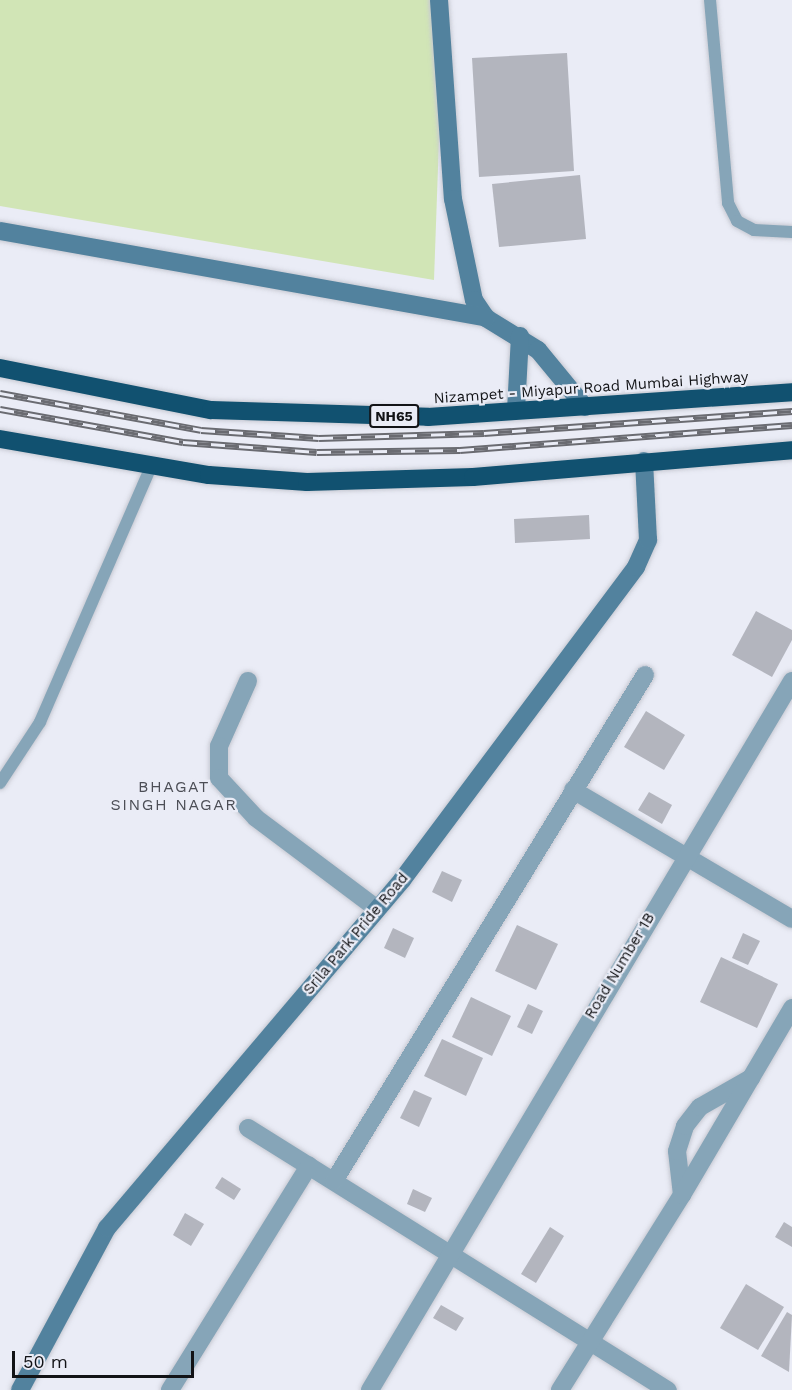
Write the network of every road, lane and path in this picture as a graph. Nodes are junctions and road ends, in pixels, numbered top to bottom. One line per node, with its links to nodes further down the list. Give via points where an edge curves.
1 (439, 0): 5 (street, via 453,199 474,300)
2 (710, 0): 4 (lane, via 728,203 737,221 754,230)
3 (0, 231): 5 (street)
4 (792, 232)
5 (486, 318): 6 (street)
6 (520, 336): 9 (street, via 538,350); 10 (street)
7 (0, 368): 10 (highway, Nizampet - Miyapur Road Mumbai Highway / NH65, via 211,410 428,417)
8 (792, 392): 9 (highway, Nizampet - Miyapur Road Mumbai Highway / NH65)
9 (585, 406): 10 (highway, Nizampet - Miyapur Road Mumbai Highway / NH65)
10 (516, 410)
11 (0, 438): 14 (highway)
12 (792, 450): 13 (highway)
13 (644, 461): 14 (highway, via 472,477 307,482 209,475); 21 (street, Srila Park Pride Road, via 648,540 636,567)
14 (152, 465): 18 (lane, via 40,722)
15 (645, 675): 19 (street)
16 (248, 681): 21 (street, via 219,746 219,778 256,818)
17 (792, 681): 20 (street, Road Number 1B)
18 (0, 783)
19 (573, 790): 20 (street); 27 (street)
20 (685, 857): 22 (street); 29 (street, Road Number 1B)
21 (377, 909): 31 (street, Srila Park Pride Road, via 107,1228)
22 (792, 919)
23 (792, 1008): 24 (street)
24 (751, 1078): 28 (street); 28 (street, via 700,1107 685,1126 677,1151)
25 (248, 1128): 26 (street)
26 (309, 1166): 27 (street); 32 (street)
27 (334, 1181): 29 (street)
28 (682, 1196): 30 (street)
29 (450, 1253): 30 (street); 33 (street, Road Number 1B)
30 (589, 1341): 34 (street); 35 (street)
31 (20, 1390)
32 (170, 1390)
33 (369, 1390)
34 (560, 1390)
35 (668, 1390)

